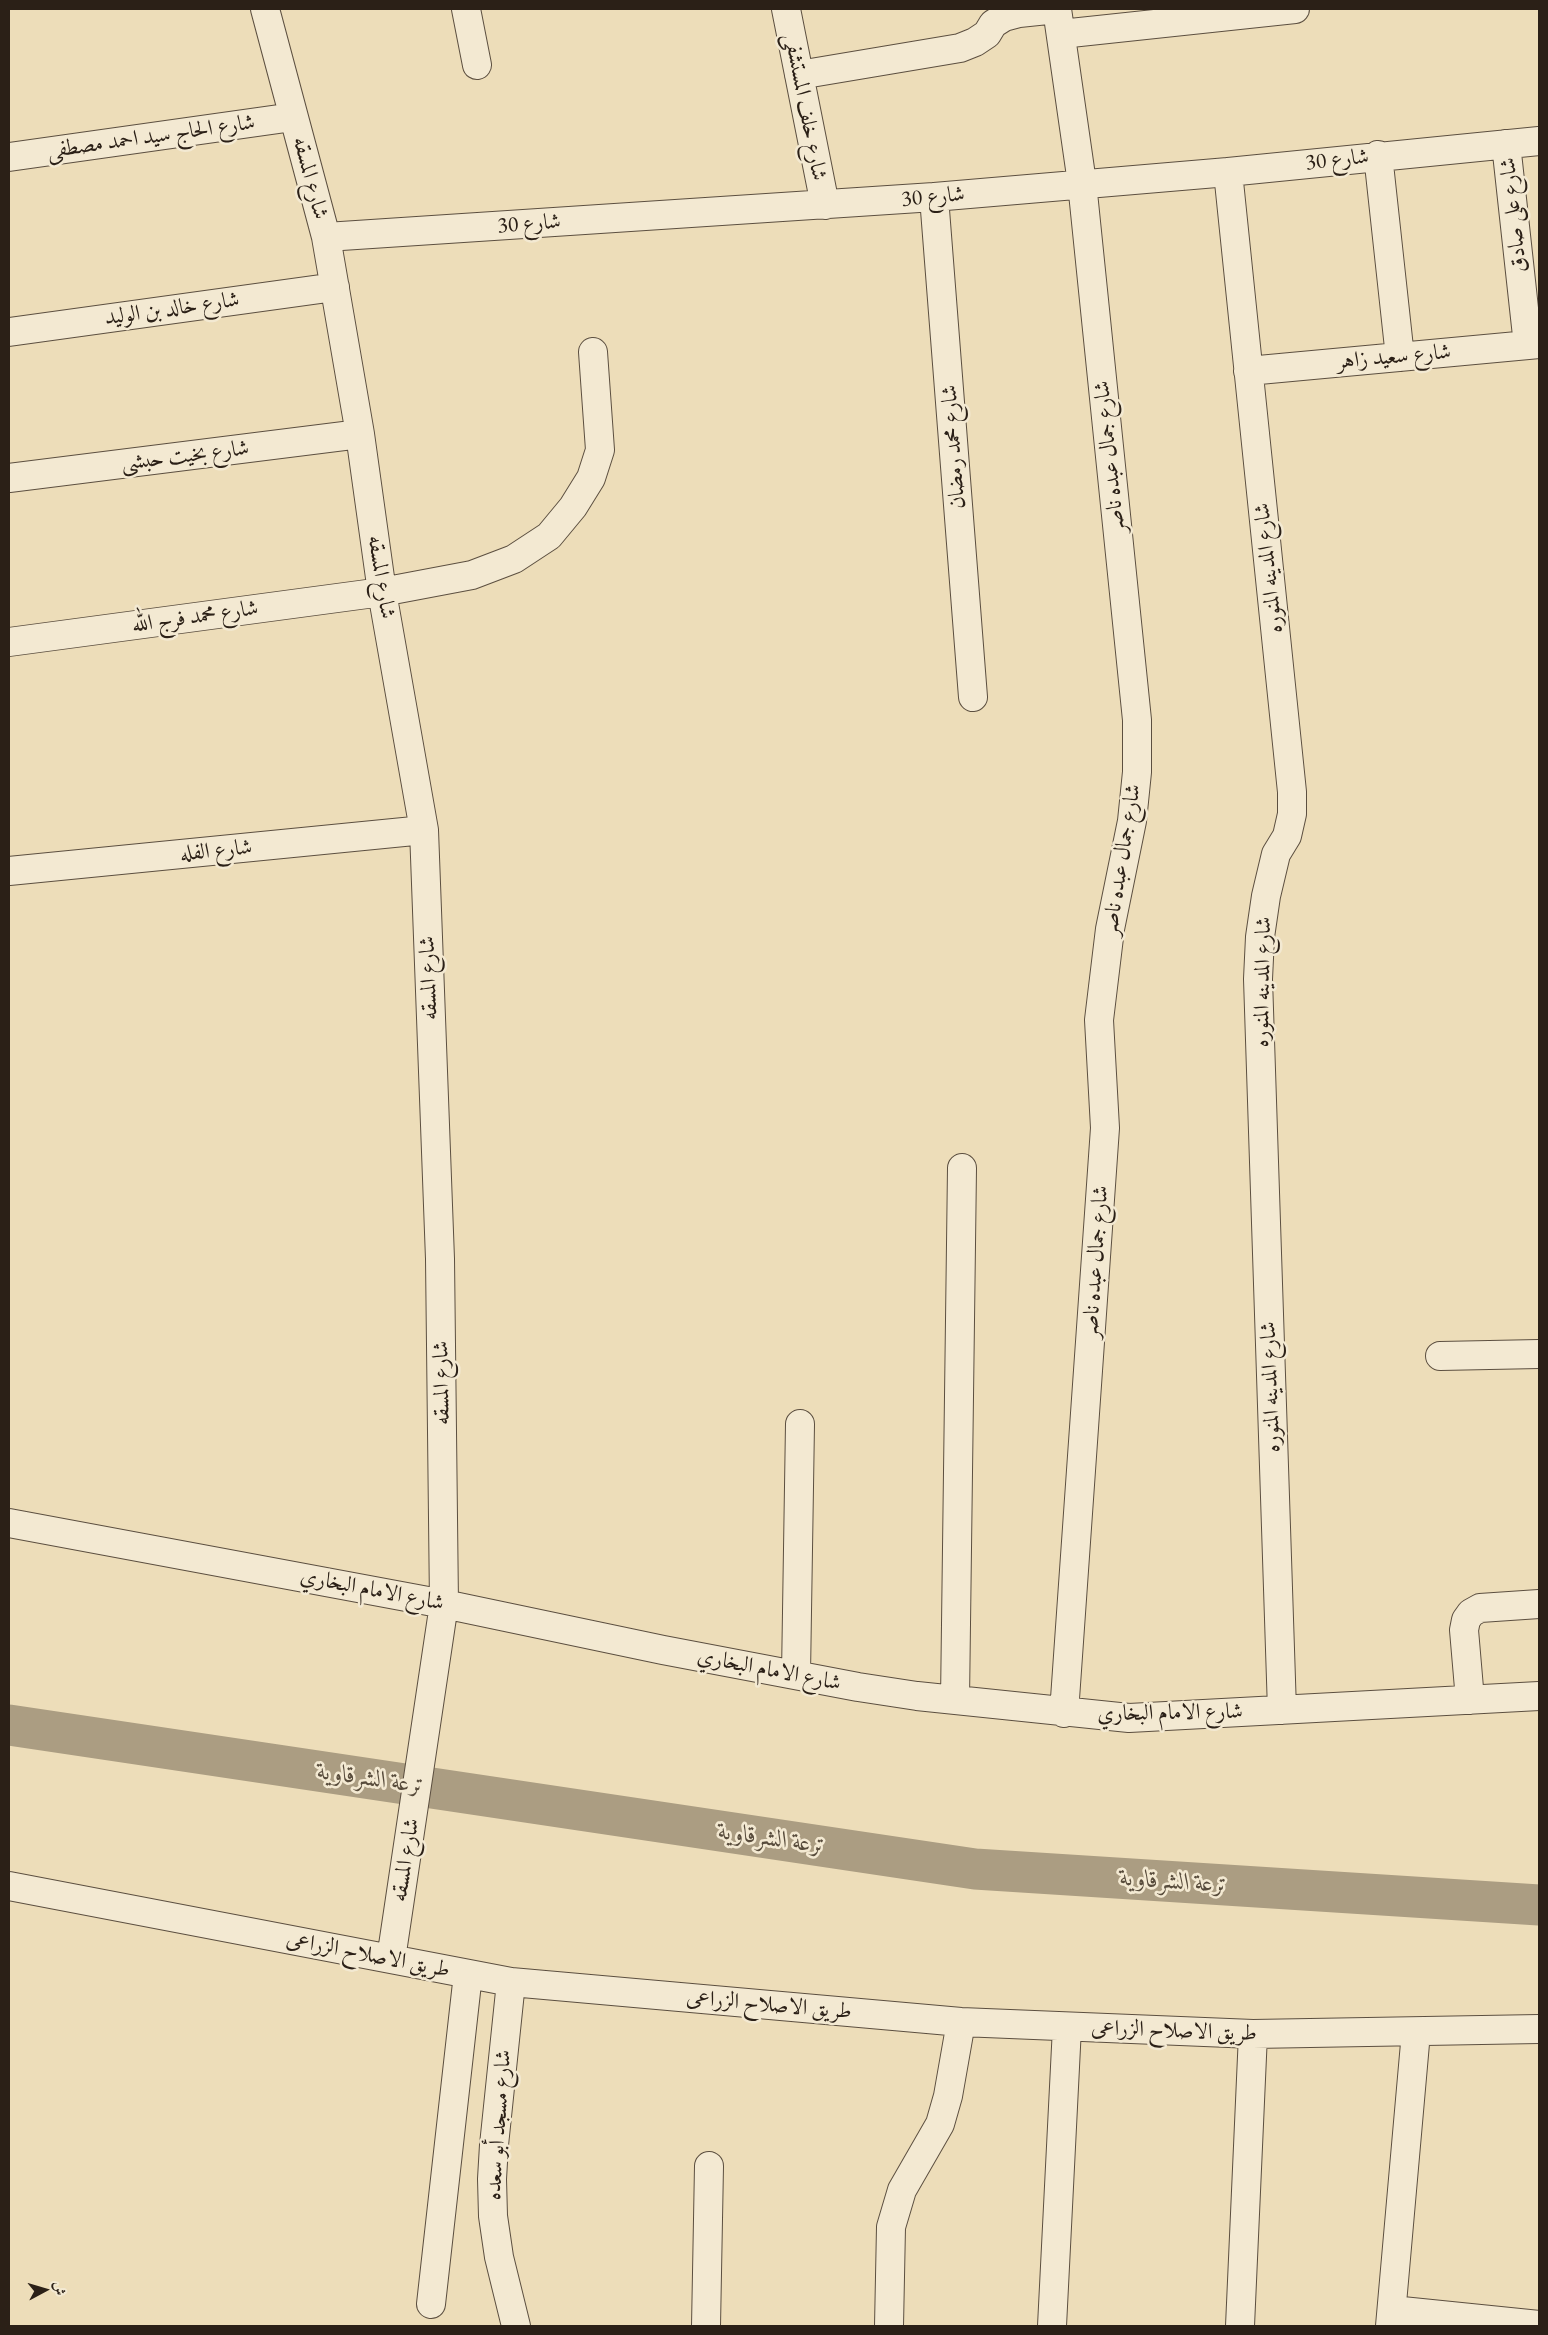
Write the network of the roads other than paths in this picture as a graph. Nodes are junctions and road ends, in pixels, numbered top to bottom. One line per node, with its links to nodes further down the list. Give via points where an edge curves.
1 (265, 9): 8 (street, شارع المسقه)
2 (466, 9): 6 (street)
3 (786, 9): 7 (street, شارع خلف المستشفى)
4 (1294, 9): 5 (street)
5 (1058, 17): 7 (street, via 1019,13 1004,17 993,24 987,34 960,48); 14 (street, شارع جمال عبده ناصر)
6 (477, 65)
7 (799, 75): 16 (street, شارع خلف المستشفى)
8 (293, 117): 12 (street, شارع الحاج سيد احمد مصطفى); 17 (street, شارع المسقه)
9 (1539, 141): 10 (street, شارع 30)
10 (1506, 144): 11 (street, شارع 30); 20 (street, شارع على صادق)
11 (1378, 155): 13 (street, شارع 30); 22 (street)
12 (9, 157)
13 (1228, 172): 14 (street, شارع 30); 23 (street, شارع المدينه المنوره)
14 (1082, 183): 15 (street, شارع 30); 43 (street, شارع جمال عبده ناصر, via 1136,720 1137,772 1132,821 1110,929 1099,1020 1105,1128)
15 (934, 197): 16 (street, شارع 30); 28 (street, شارع محمد رمضان)
16 (825, 205): 17 (street, شارع 30)
17 (326, 237): 18 (street, شارع المسقه)
18 (335, 287): 19 (street, شارع خالد بن الوليد); 24 (street, شارع المسقه)
19 (9, 332)
20 (1534, 344): 22 (street, شارع سعيد زاهر)
21 (593, 352): 26 (street, شارع محمد فرج الله, via 600,450 591,478 549,536 514,559 472,575)
22 (1400, 357): 23 (street, شارع سعيد زاهر)
23 (1248, 371): 42 (street, شارع المدينه المنوره, via 1292,792 1287,836 1276,854 1266,896 1258,979)
24 (360, 434): 25 (street, شارع بخيت حبشى); 26 (street, شارع المسقه)
25 (9, 478)
26 (382, 592): 27 (street, شارع محمد فرج الله); 29 (street, شارع المسقه)
27 (9, 642)
28 (973, 698)
29 (424, 830): 30 (street, شارع الفله); 36 (street, شارع المسقه, via 440,1259)
30 (9, 871)
31 (962, 1168): 40 (street)
32 (1539, 1354): 33 (street)
33 (1440, 1356)
34 (800, 1424): 38 (street)
35 (9, 1523): 36 (street, شارع الامام البخاري)
36 (444, 1604): 38 (street, شارع الامام البخاري); 45 (street, شارع المسقه)
37 (1539, 1604): 41 (street, via 1480,1608 1471,1612 1464,1630)
38 (796, 1674): 40 (street, شارع الامام البخاري, via 858,1687)
39 (1539, 1696): 41 (street, شارع الامام البخاري)
40 (955, 1700): 43 (street, شارع الامام البخاري)
41 (1470, 1700): 42 (street, شارع الامام البخاري)
42 (1282, 1710): 43 (street, شارع الامام البخاري, via 1129,1718)
43 (1064, 1713)
44 (9, 1886): 45 (street, طريق الاصلاح الزراعى)
45 (391, 1960): 46 (street, طريق الاصلاح الزراعى)
46 (468, 1974): 47 (street, طريق الاصلاح الزراعى); 54 (street)
47 (512, 1982): 48 (street, طريق الاصلاح الزراعى); 57 (street, شارع مسجد أبو سعده, via 492,2179 499,2257)
48 (961, 2022): 49 (street, طريق الاصلاح الزراعى); 59 (street, via 940,2124 902,2190 892,2227)
49 (1067, 2027): 52 (street, طريق الاصلاح الزراعى); 60 (street)
50 (1539, 2029): 51 (street, طريق الاصلاح الزراعى)
51 (1416, 2032): 52 (street, طريق الاصلاح الزراعى); 55 (street)
52 (1253, 2034): 61 (street)
53 (709, 2166): 58 (street)
54 (431, 2304)
55 (1391, 2318): 56 (street)
56 (1539, 2325)
57 (516, 2326)
58 (706, 2326)
59 (890, 2326)
60 (1052, 2326)
61 (1240, 2326)

